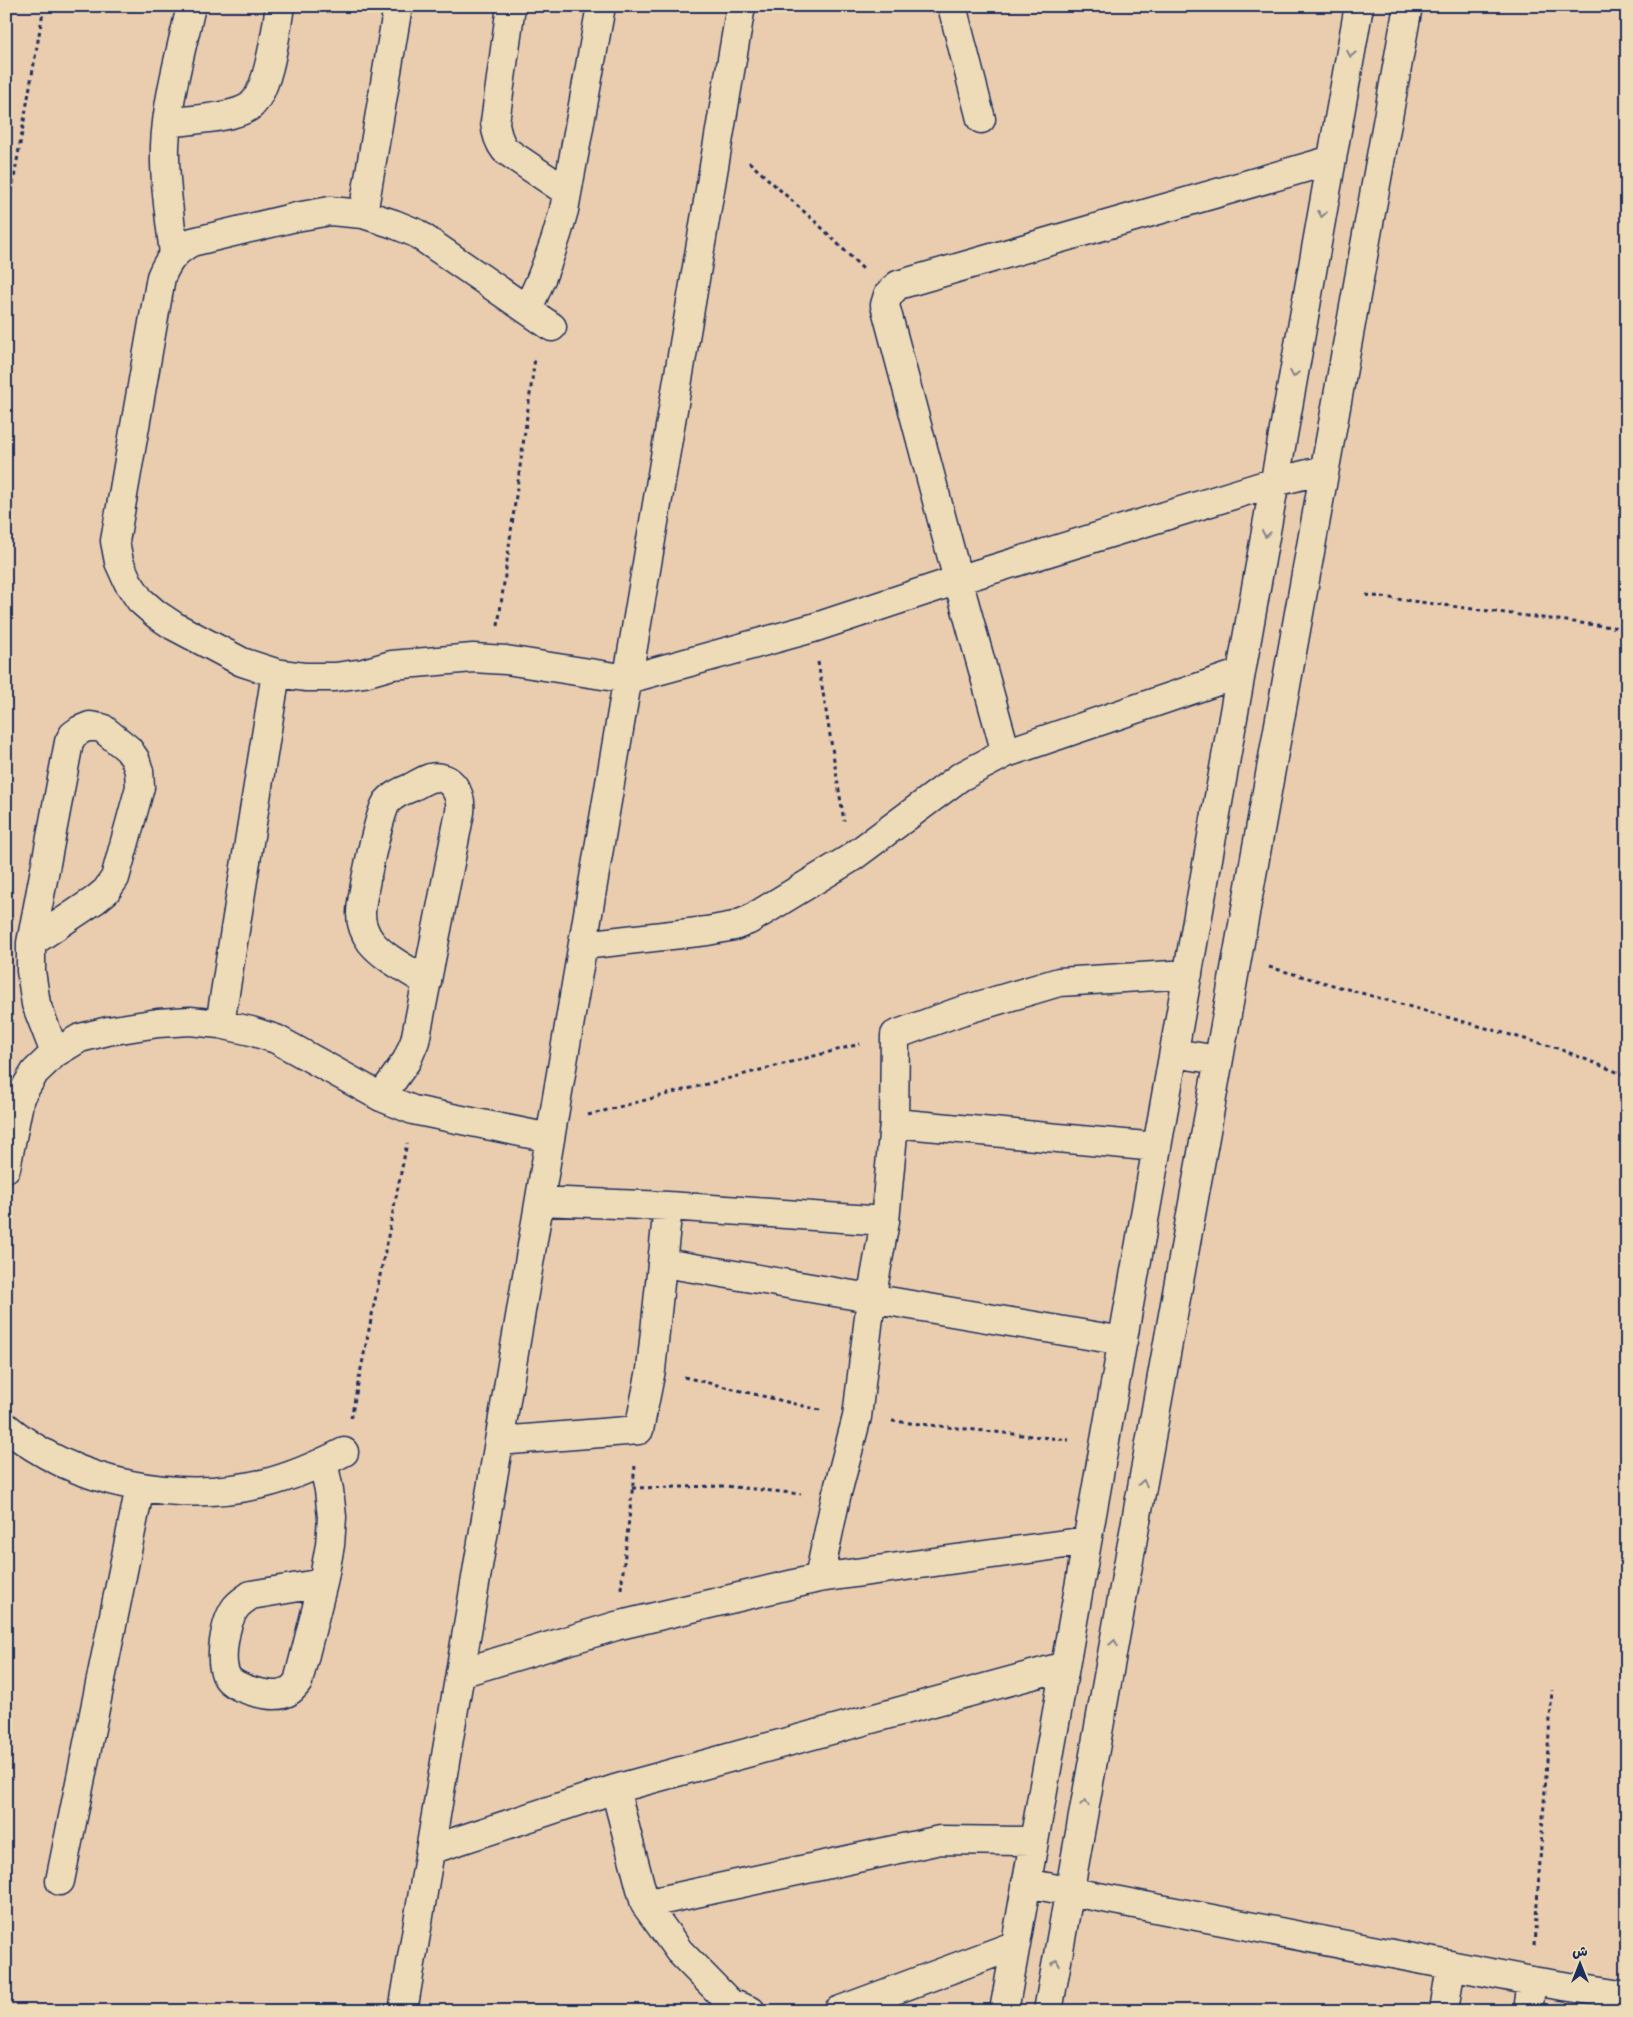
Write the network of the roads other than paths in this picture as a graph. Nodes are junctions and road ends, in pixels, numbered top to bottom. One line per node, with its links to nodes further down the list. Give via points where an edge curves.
1 (191, 6): 11 (street)
2 (280, 6): 11 (street, via 264,85 258,98 240,111)
3 (398, 6): 14 (street)
4 (511, 6): 13 (street, via 496,133 505,150)
5 (601, 6): 13 (street)
6 (741, 6): 21 (street)
7 (952, 6): 10 (street)
8 (1359, 6): 12 (street, one-way to 12)
9 (1408, 6): 16 (street)
10 (980, 119)
11 (167, 123): 15 (street, via 165,168)
12 (1332, 160): 17 (street, one-way to 17); 18 (street, via 898,285 888,295 885,304)
13 (567, 192): 14 (street, via 556,240 543,276 540,318 416,233)
14 (362, 214): 15 (street, via 330,211 296,217 192,242)
15 (174, 254): 19 (street, via 161,277 114,541 119,562 140,600 156,614 242,662)
16 (1324, 470): 17 (street); 30 (street)
17 (1275, 482): 18 (street); 20 (street, one-way to 20)
18 (958, 580): 21 (street, via 813,628); 22 (street)
19 (276, 674): 21 (street, via 334,677 364,674 402,664 494,659); 27 (street)
20 (1241, 674): 22 (street); 25 (street)
21 (628, 679): 24 (street)
22 (1006, 753): 24 (street, via 960,777 851,858 749,920 734,926)
23 (31, 943): 23 (street, via 69,742 80,730 90,726 102,728 128,749 139,771 140,787 114,878 96,900); 28 (street, via 30,970 36,1004)
24 (583, 945): 33 (street)
25 (1188, 974): 29 (street); 32 (street, via 1059,982 958,1012 895,1035)
26 (427, 982): 26 (street, via 461,803 455,786 440,778 431,778 401,792 387,803 380,818 361,915 370,941); 31 (street, via 415,1041 407,1060)
27 (220, 1024): 28 (street, via 158,1023 108,1031 80,1038); 31 (street, via 276,1039)
28 (55, 1053): 35 (street, via 35,1072 20,1097)
29 (1174, 1054): 30 (street); 34 (street)
30 (1218, 1060): 55 (street, one-way to 30)
31 (381, 1097): 33 (street, via 414,1110)
32 (894, 1123): 34 (street); 38 (street)
33 (551, 1132): 36 (street)
34 (1157, 1147): 41 (street)
35 (6, 1168)
36 (540, 1201): 37 (street); 43 (street)
37 (668, 1206): 38 (street); 39 (street)
38 (885, 1221): 40 (street)
39 (664, 1263): 40 (street); 43 (street, via 651,1370 639,1430)
40 (871, 1300): 41 (street); 46 (street, via 857,1417)
41 (1123, 1342): 45 (street)
42 (6, 1427): 44 (street, via 59,1461 98,1477)
43 (499, 1441): 49 (street)
44 (140, 1487): 47 (street, via 182,1492 224,1490 266,1483 306,1471 334,1457 330,1544); 53 (street)
45 (1088, 1541): 46 (street); 48 (street)
46 (819, 1578): 49 (street, via 616,1626)
47 (323, 1583): 47 (street, via 301,1674 292,1689 269,1695 240,1688 228,1679 222,1656 230,1617 240,1601 250,1596)
48 (1065, 1666): 50 (street); 51 (street)
49 (460, 1672): 52 (street)
50 (615, 1789): 52 (street); 56 (street)
51 (1034, 1841): 54 (street); 56 (street, via 940,1840)
52 (430, 1850): 61 (street)
53 (60, 1881)
54 (1026, 1883): 55 (street); 57 (street)
55 (1069, 1893): 58 (street); 65 (street, one-way to 55)
56 (645, 1904): 62 (street, via 679,1951 730,2003)
57 (1016, 1946): 63 (street); 64 (street)
58 (1451, 1965): 59 (street); 66 (street)
59 (1532, 1981): 60 (street); 67 (street)
60 (1627, 1996)
61 (403, 2011)
62 (751, 2011)
63 (838, 2011)
64 (1004, 2011)
65 (1048, 2011)
66 (1444, 2011)
67 (1528, 2011)

